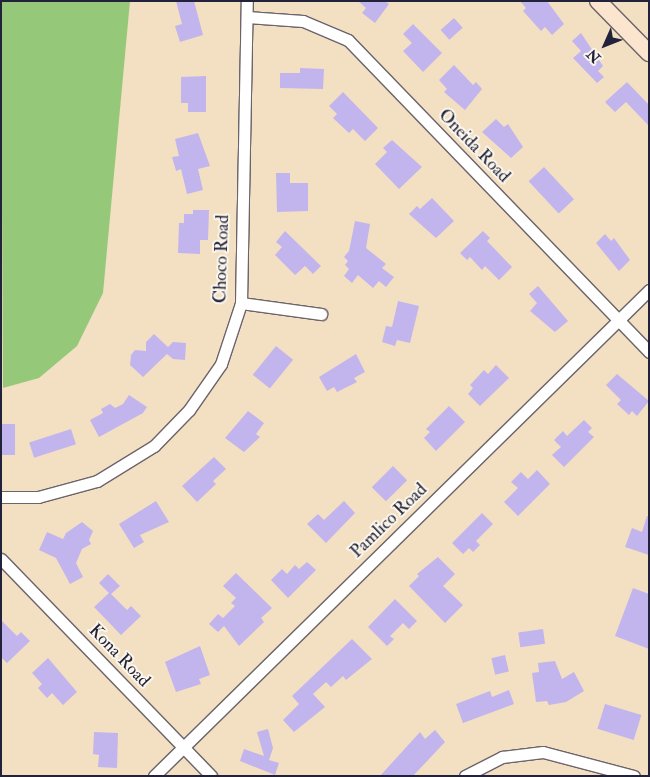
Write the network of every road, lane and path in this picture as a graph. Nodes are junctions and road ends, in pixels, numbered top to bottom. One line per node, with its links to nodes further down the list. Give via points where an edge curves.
1 (247, 1): 3 (street, Choco Road)
2 (598, 1): 4 (street)
3 (247, 17): 6 (street, Choco Road); 8 (street, Oneida Road, via 303,21 348,40)
4 (649, 53)
5 (649, 290): 8 (street, Pamlico Road)
6 (240, 304): 7 (street); 10 (street, Choco Road, via 220,364 190,410 154,446 97,481 38,497)
7 (321, 314)
8 (618, 321): 9 (street, Oneida Road); 12 (street, Pamlico Road)
9 (649, 352)
10 (1, 497)
11 (1, 559): 12 (street, Kona Road)
12 (183, 748): 13 (street, Pamlico Road); 14 (street, Kona Road)
13 (154, 776)
14 (211, 776)
15 (465, 776): 16 (street, via 502,757 543,752)
16 (634, 776)

